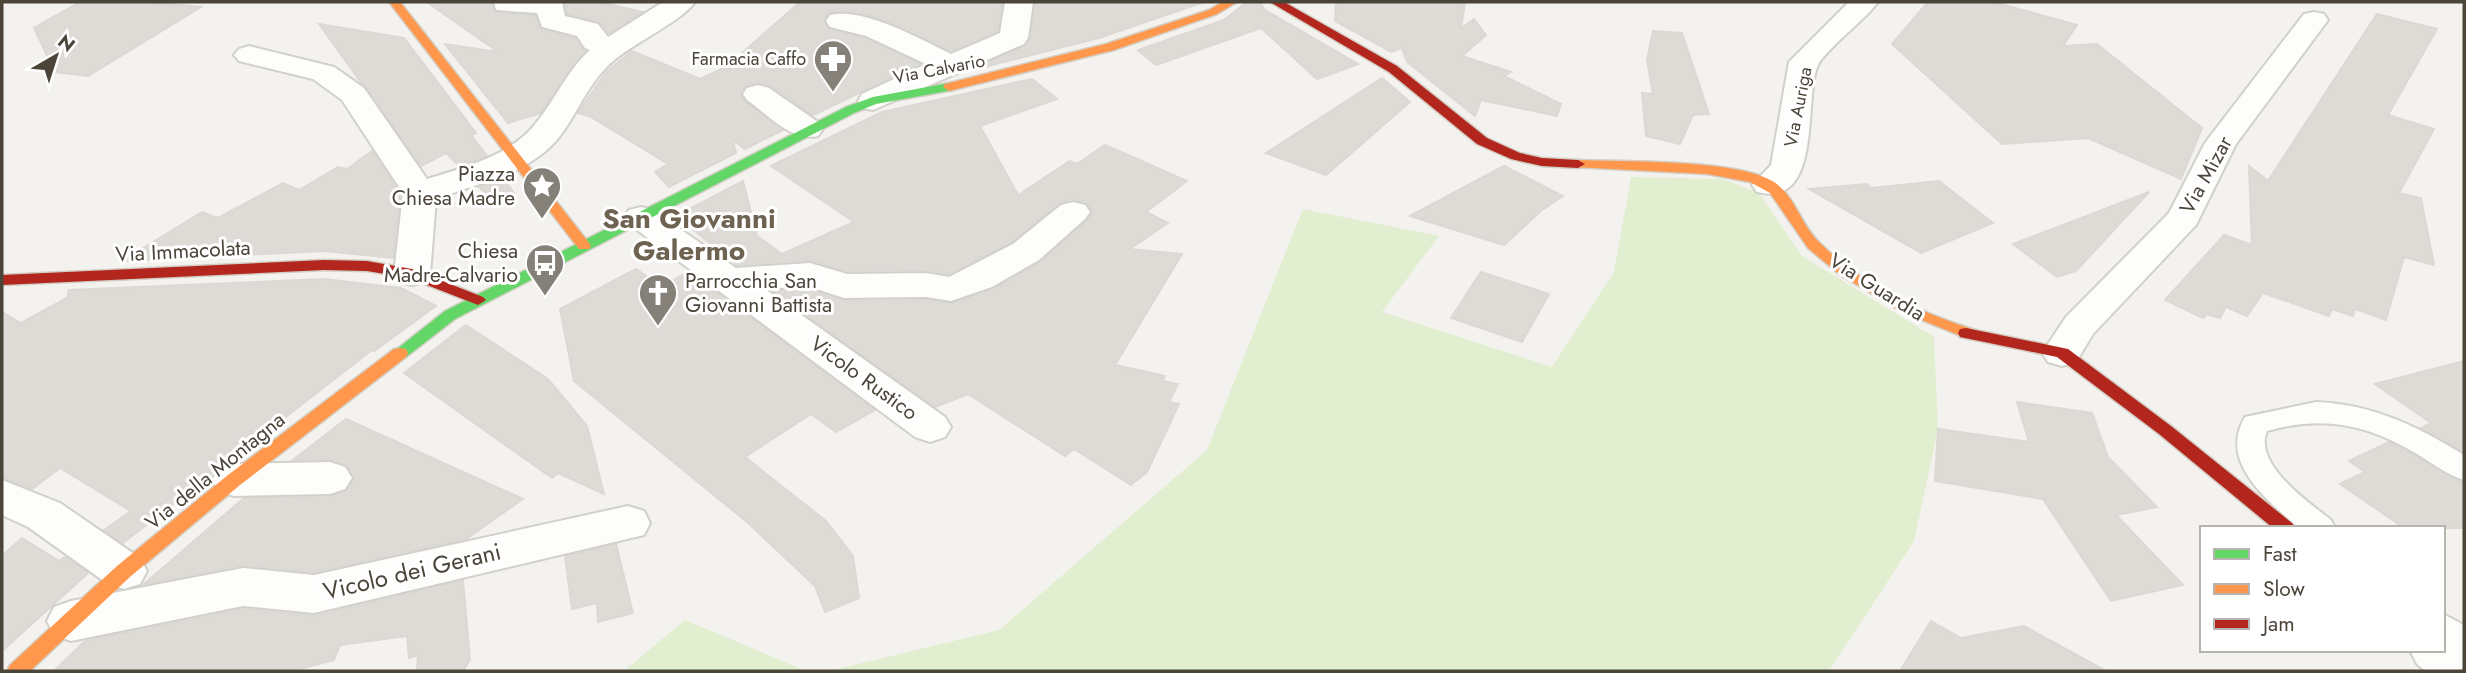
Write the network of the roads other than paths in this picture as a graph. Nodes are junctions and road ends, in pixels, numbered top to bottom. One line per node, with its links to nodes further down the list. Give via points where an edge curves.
1 (394, 2): 16 (main road)
2 (681, 2): 10 (street)
3 (1019, 2): 12 (street, via 1014,38)
4 (1231, 2): 14 (main road, Via Calvario, via 1110,47 986,80)
5 (1276, 2): 17 (main road, via 1393,69 1482,141 1516,156 1542,162 1728,172)
6 (1864, 2): 17 (street, Via Auriga, via 1804,62 1787,168)
7 (506, 4): 10 (street, via 550,5 552,21 588,30 595,42)
8 (2314, 20): 26 (street, Via Mizar, via 2221,143 2184,218 2079,326)
9 (839, 21): 12 (street, via 876,30)
10 (612, 48): 16 (street, via 580,76 536,143)
11 (249, 55): 18 (street, via 306,67 339,82 353,94)
12 (950, 64): 14 (street)
13 (758, 94): 15 (street)
14 (873, 101): 15 (main road, Via Calvario)
15 (807, 129): 19 (main road, Via Calvario)
16 (514, 154): 18 (street); 21 (main road)
17 (1769, 185): 26 (main road, Via Guardia, via 1813,245 1847,271 1935,323)
18 (419, 190): 22 (street)
19 (654, 210): 21 (main road, Via Calvario); 23 (street, Vicolo Rustico)
20 (1073, 212): 23 (street, via 1026,252 951,289 844,286 810,274)
21 (584, 246): 25 (main road, Via della Montagna)
22 (412, 274): 24 (main road, Via Immacolata, via 367,266); 25 (main road, Via Immacolata)
23 (730, 280): 27 (street, Vicolo Rustico)
24 (2, 281)
25 (478, 300): 30 (main road, Via della Montagna, via 450,315)
26 (2062, 353): 33 (main road, Via Guardia)
27 (930, 427)
28 (2464, 469): 34 (lane, via 2408,434 2364,415 2306,412 2255,424 2249,440 2255,460 2271,484)
29 (330, 478): 30 (street)
30 (234, 480): 35 (main road, Via della Montagna)
31 (2, 496): 35 (street, via 44,515)
32 (628, 523): 36 (street, Vicolo dei Gerani, via 314,594 243,587)
33 (2284, 526)
34 (2318, 526)
35 (124, 571): 36 (main road, Via della Montagna)
36 (71, 621): 40 (main road, Via della Montagna)
37 (2445, 629): 38 (lane)
38 (2464, 644)
39 (2436, 652): 41 (street)
40 (17, 671)
41 (2459, 671)

